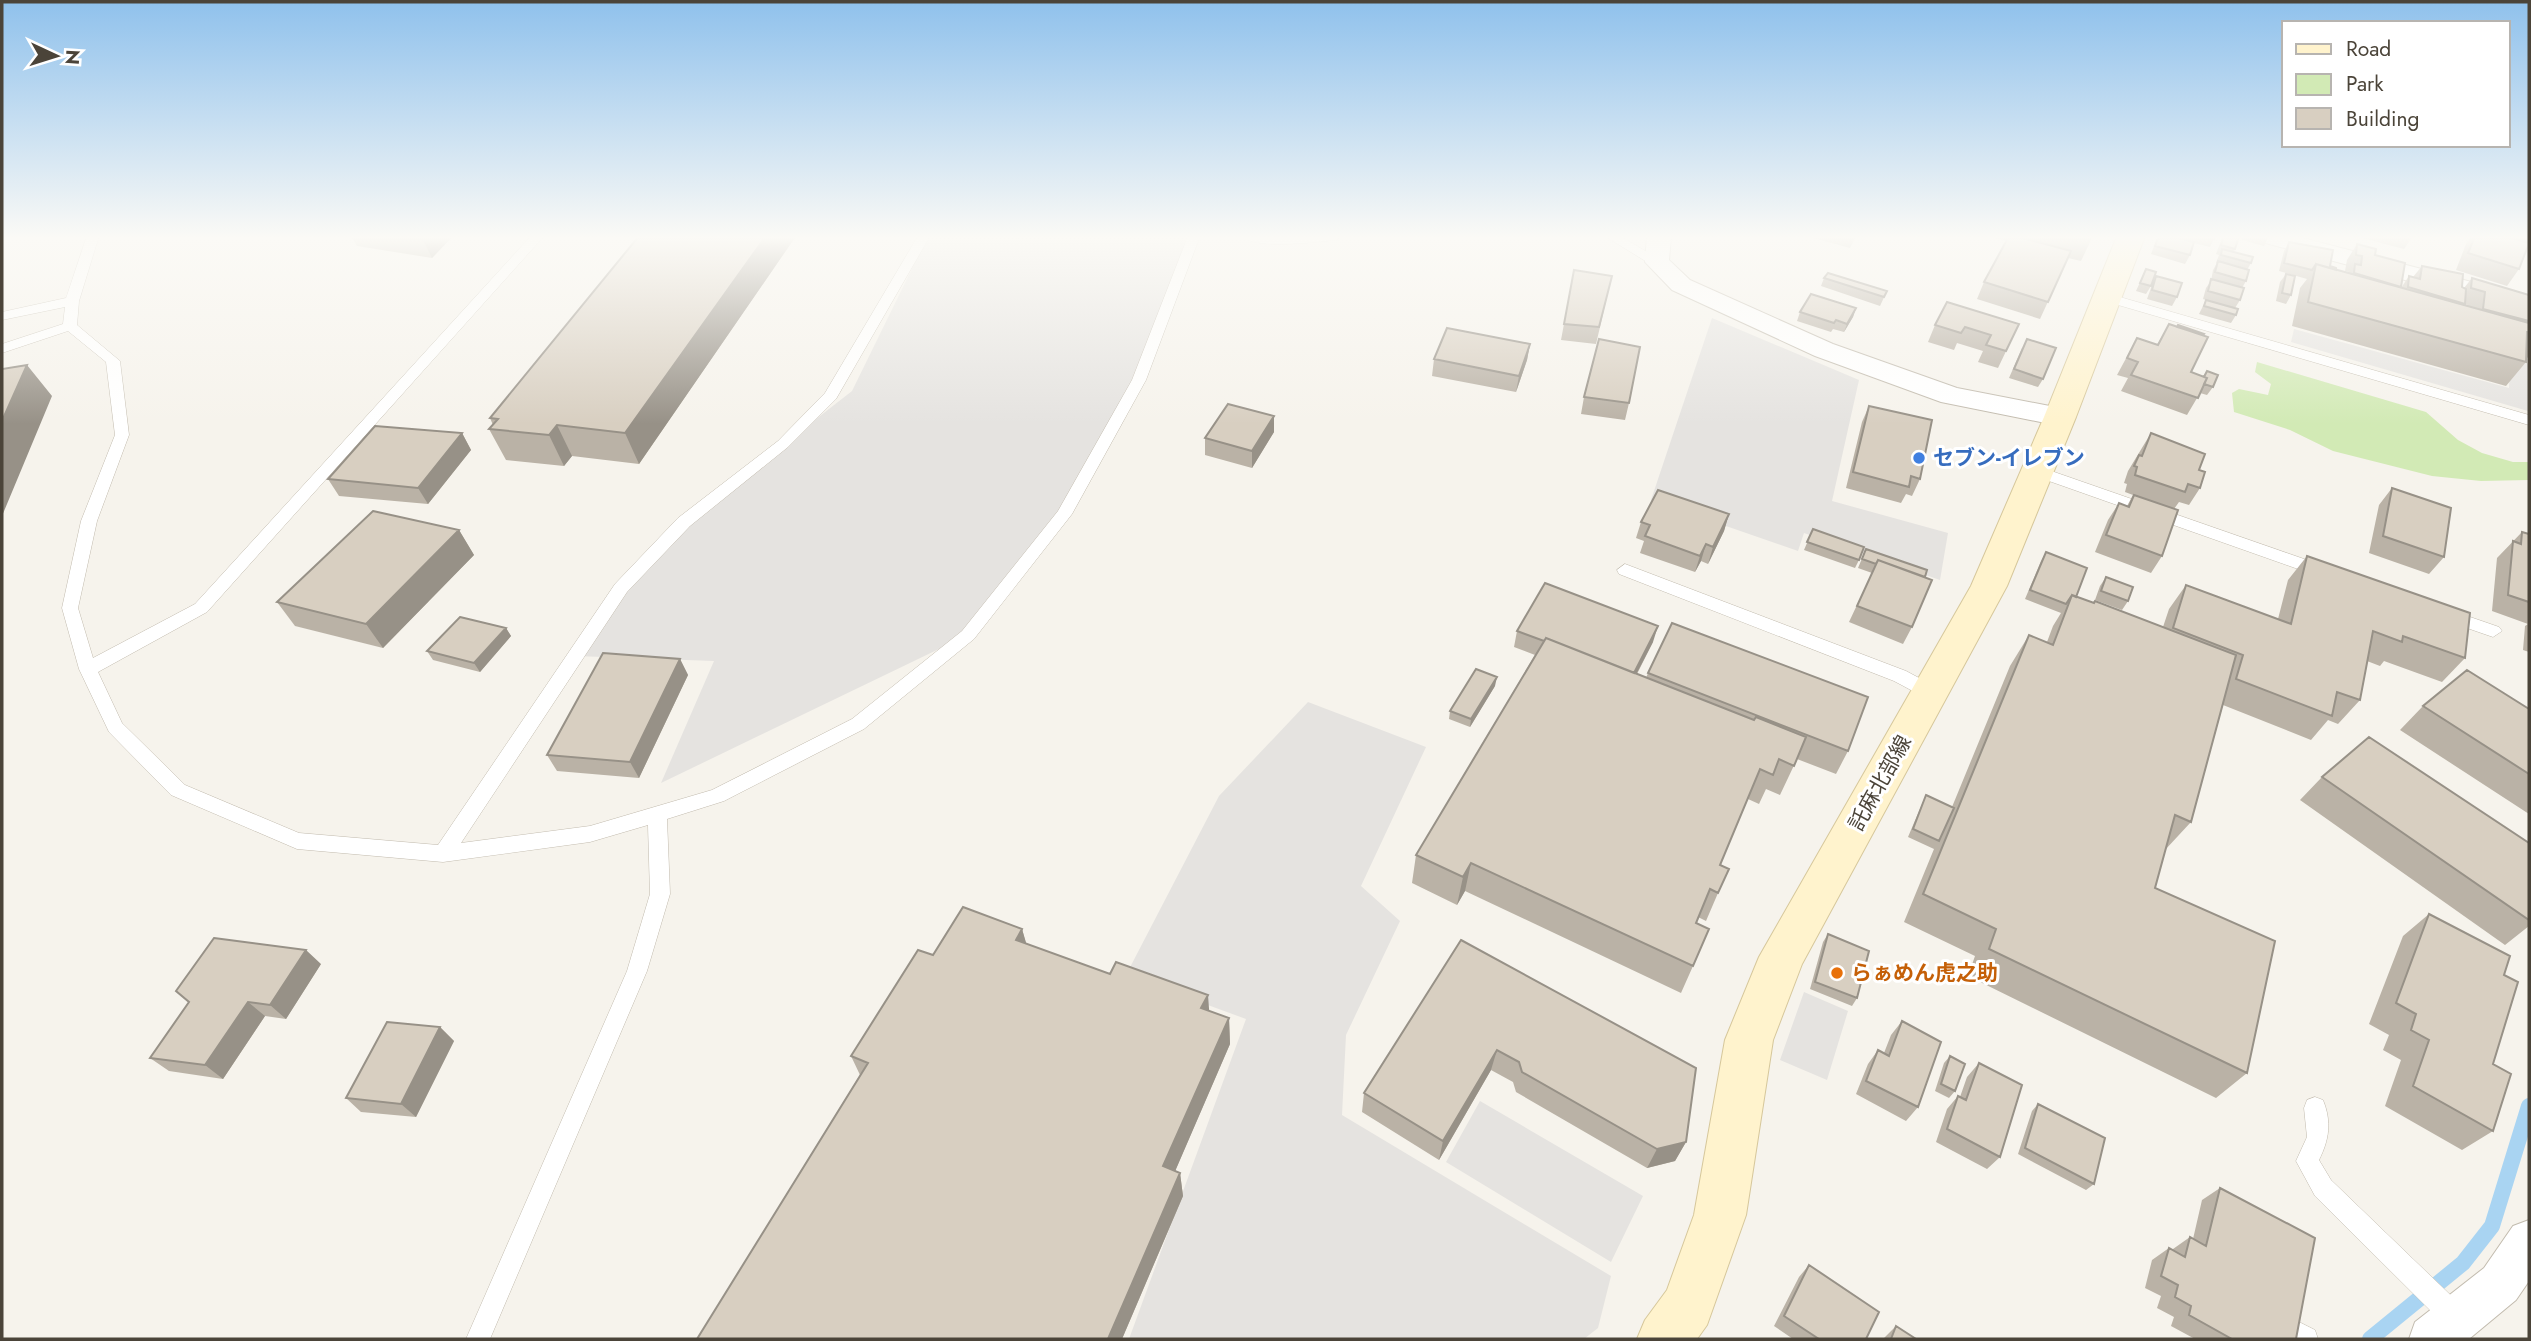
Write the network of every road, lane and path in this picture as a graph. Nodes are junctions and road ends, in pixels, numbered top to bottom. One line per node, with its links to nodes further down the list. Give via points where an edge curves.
1 (481, 299): 20 (lane, via 201,608)
2 (887, 299): 23 (lane, via 831,396 783,444 684,522 621,587)
3 (1170, 299): 22 (lane, via 1139,380 1064,514 968,635 858,723 717,796)
4 (1711, 299): 13 (street, via 1824,350 1951,396)
5 (2105, 299): 13 (main road, 託麻北部線)
6 (2111, 299): 14 (lane)
7 (2508, 299): 9 (street)
8 (72, 301): 10 (lane); 11 (lane)
9 (2529, 304)
10 (2, 316)
11 (70, 326): 12 (lane); 20 (lane, via 113,362 122,435 89,521 70,608)
12 (2, 349)
13 (2060, 417): 15 (main road, 託麻北部線)
14 (2529, 420)
15 (2037, 471): 17 (lane); 21 (main road, 託麻北部線, via 1989,586)
16 (1625, 570): 21 (lane, via 1900,676)
17 (2337, 576)
18 (2428, 608): 19 (lane)
19 (2493, 631)
20 (88, 669): 23 (lane, via 115,727 178,790 297,841)
21 (1930, 692): 28 (main road, 託麻北部線, via 1782,957 1749,1040 1720,1215 1688,1306)
22 (657, 814): 23 (lane, via 590,834); 27 (lane, via 660,894 638,971)
23 (443, 854)
24 (2315, 1108): 26 (lane, via 2318,1138 2307,1161 2323,1188 2402,1266)
25 (2529, 1242): 26 (street, via 2500,1284)
26 (2443, 1321)
27 (478, 1339)
28 (1664, 1339)

